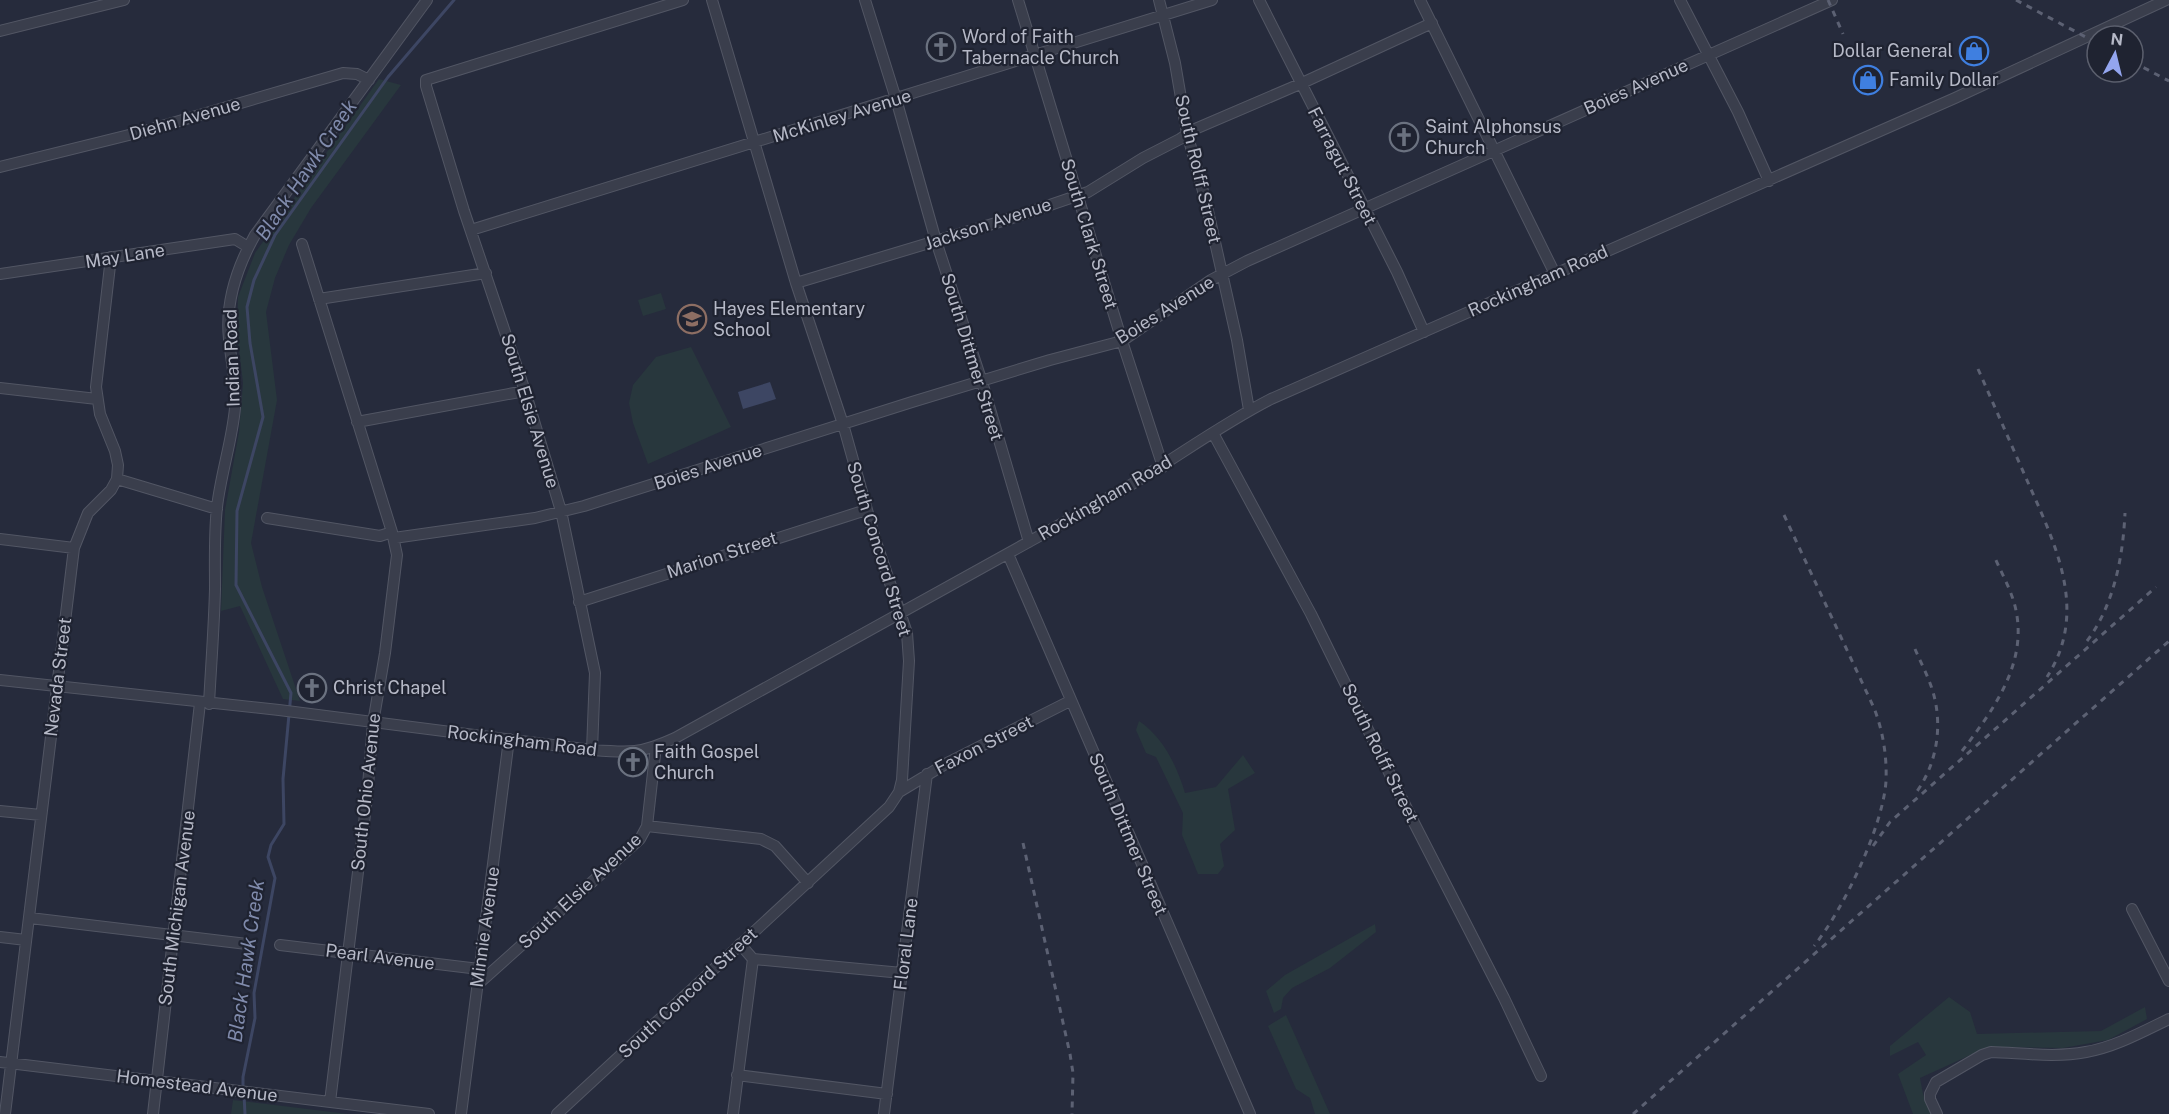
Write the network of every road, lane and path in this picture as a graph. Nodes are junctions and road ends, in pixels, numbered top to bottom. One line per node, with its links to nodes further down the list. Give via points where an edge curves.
1 (124, 0): 16 (street)
2 (427, 0): 19 (street, Indian Road)
3 (683, 0): 29 (street, South Elsie Avenue, via 426,80)
4 (713, 0): 23 (street, South Concord Street)
5 (865, 0): 21 (street, South Dittmer Street)
6 (1018, 0): 17 (street, South Clark Street)
7 (1159, 0): 14 (street, South Rolff Street)
8 (1212, 0): 14 (street, McKinley Avenue)
9 (1259, 0): 20 (street, Farragut Street)
10 (1420, 0): 15 (street)
11 (1680, 0): 18 (street)
12 (1832, 0): 18 (street, Boies Avenue)
13 (2166, 0): 26 (street, Rockingham Road)
14 (1164, 15): 17 (street, McKinley Avenue); 22 (street, South Rolff Street)
15 (1432, 23): 20 (street, Jackson Avenue); 24 (street)
16 (0, 31)
17 (1035, 55): 21 (street, McKinley Avenue); 27 (street, South Clark Street)
18 (1708, 55): 24 (street, Boies Avenue); 26 (street)
19 (369, 80): 25 (street, Diehn Avenue, via 343,73); 32 (street, Indian Road)
20 (1300, 84): 22 (street, Jackson Avenue); 28 (street, Farragut Street)
21 (896, 99): 23 (street, McKinley Avenue); 30 (street, South Dittmer Street)
22 (1187, 134): 27 (street, Jackson Avenue); 36 (street, South Rolff Street)
23 (754, 144): 29 (street, McKinley Avenue); 38 (street, South Concord Street)
24 (1494, 150): 28 (street, Boies Avenue); 37 (street)
25 (0, 167)
26 (1769, 181): 37 (street, Rockingham Road)
27 (1077, 195): 30 (street, Jackson Avenue); 41 (street, South Clark Street)
28 (1364, 209): 36 (street, Boies Avenue); 40 (street, Farragut Street)
29 (471, 230): 34 (street, South Elsie Avenue)
30 (936, 241): 38 (street, Jackson Avenue); 42 (street, South Dittmer Street)
31 (302, 244): 39 (street, South Ohio Avenue)
32 (248, 247): 33 (street, May Lane, via 236,239); 52 (street, Indian Road, via 229,307 235,404)
33 (111, 257): 35 (street, May Lane); 45 (street, via 96,374)
34 (486, 273): 39 (street); 44 (street, South Elsie Avenue)
35 (0, 274)
36 (1222, 274): 41 (street, Boies Avenue); 46 (street, South Rolff Street)
37 (1555, 274): 40 (street, Rockingham Road)
38 (796, 283): 48 (street, South Concord Street)
39 (319, 299): 47 (street, South Ohio Avenue)
40 (1424, 332): 46 (street, Rockingham Road)
41 (1122, 341): 42 (street, Boies Avenue); 50 (street, South Clark Street)
42 (982, 382): 48 (street, Boies Avenue); 58 (street, South Dittmer Street)
43 (0, 388): 45 (street)
44 (525, 391): 47 (street); 54 (street, South Elsie Avenue)
45 (97, 399): 51 (street, via 115,451)
46 (1249, 410): 49 (street, Rockingham Road)
47 (357, 422): 56 (street, South Ohio Avenue)
48 (843, 424): 53 (street, South Concord Street); 54 (street, Boies Avenue)
49 (1213, 433): 50 (street, Rockingham Road); 94 (street, South Rolff Street, via 1311,614)
50 (1163, 467): 58 (street, Rockingham Road)
51 (117, 479): 52 (street); 59 (street, Nevada Street, via 88,513)
52 (217, 509): 66 (street, Indian Road, via 214,635)
53 (866, 510): 61 (street, Marion Street); 62 (street, South Concord Street)
54 (561, 512): 56 (street, Boies Avenue); 61 (street, South Elsie Avenue)
55 (267, 518): 56 (street, Boies Avenue)
56 (393, 535): 67 (street, South Ohio Avenue, via 397,555)
57 (0, 539): 59 (street)
58 (1029, 542): 60 (street, Rockingham Road)
59 (74, 548): 64 (street, Nevada Street)
60 (1008, 554): 62 (street, Rockingham Road); 65 (street, South Dittmer Street)
61 (579, 602): 70 (street, South Elsie Avenue, via 595,673)
62 (900, 614): 69 (street, Rockingham Road); 72 (street, South Concord Street, via 907,633 909,661)
63 (0, 680): 64 (street, Rockingham Road)
64 (57, 686): 66 (street, Rockingham Road); 74 (street, Nevada Street)
65 (1070, 701): 71 (street, Faxon Street); 105 (street, South Dittmer Street)
66 (205, 703): 67 (street, Rockingham Road); 79 (street, South Michigan Avenue)
67 (373, 723): 68 (street, Rockingham Road); 85 (street, South Ohio Avenue)
68 (509, 739): 70 (street, Rockingham Road); 87 (street, Minnie Avenue)
69 (656, 746): 70 (street, Rockingham Road, via 632,753); 75 (street, South Elsie Avenue)
70 (592, 750)
71 (927, 774): 72 (street, Faxon Street); 88 (street, Floral Lane)
72 (899, 792): 76 (street, South Concord Street, via 889,807)
73 (0, 811): 74 (street)
74 (41, 815): 78 (street, Nevada Street)
75 (647, 826): 76 (street, via 762,839 775,846); 90 (street, South Elsie Avenue, via 640,839)
76 (808, 883): 83 (street, South Concord Street)
77 (2132, 909): 89 (street)
78 (30, 918): 79 (street); 81 (street, Nevada Street)
79 (175, 935): 82 (street); 95 (street, South Michigan Avenue)
80 (0, 937): 81 (street)
81 (26, 940): 92 (street, Nevada Street)
82 (247, 944)
83 (740, 944): 86 (street); 102 (street, South Concord Street)
84 (280, 945): 85 (street, Pearl Avenue)
85 (347, 954): 87 (street, Pearl Avenue); 97 (street, South Ohio Avenue)
86 (753, 959): 88 (street); 93 (street)
87 (479, 969): 90 (street, Minnie Avenue)
88 (902, 973): 96 (street, Floral Lane)
89 (2169, 981)
90 (477, 985): 101 (street, Minnie Avenue)
91 (2169, 1019): 106 (street, via 2117,1044 2085,1053 1982,1055 1936,1082 1930,1099)
92 (5, 1063): 95 (street, Homestead Avenue); 98 (street, Nevada Street)
93 (737, 1075): 96 (street); 103 (street)
94 (1541, 1076)
95 (157, 1081): 97 (street, Homestead Avenue); 99 (street, South Michigan Avenue)
96 (886, 1094): 104 (street, Floral Lane)
97 (330, 1102): 100 (street, Homestead Avenue)
98 (5, 1114)
99 (153, 1114)
100 (429, 1114)
101 (461, 1114)
102 (557, 1114)
103 (734, 1114)
104 (884, 1114)
105 (1250, 1114)
106 (1937, 1114)

